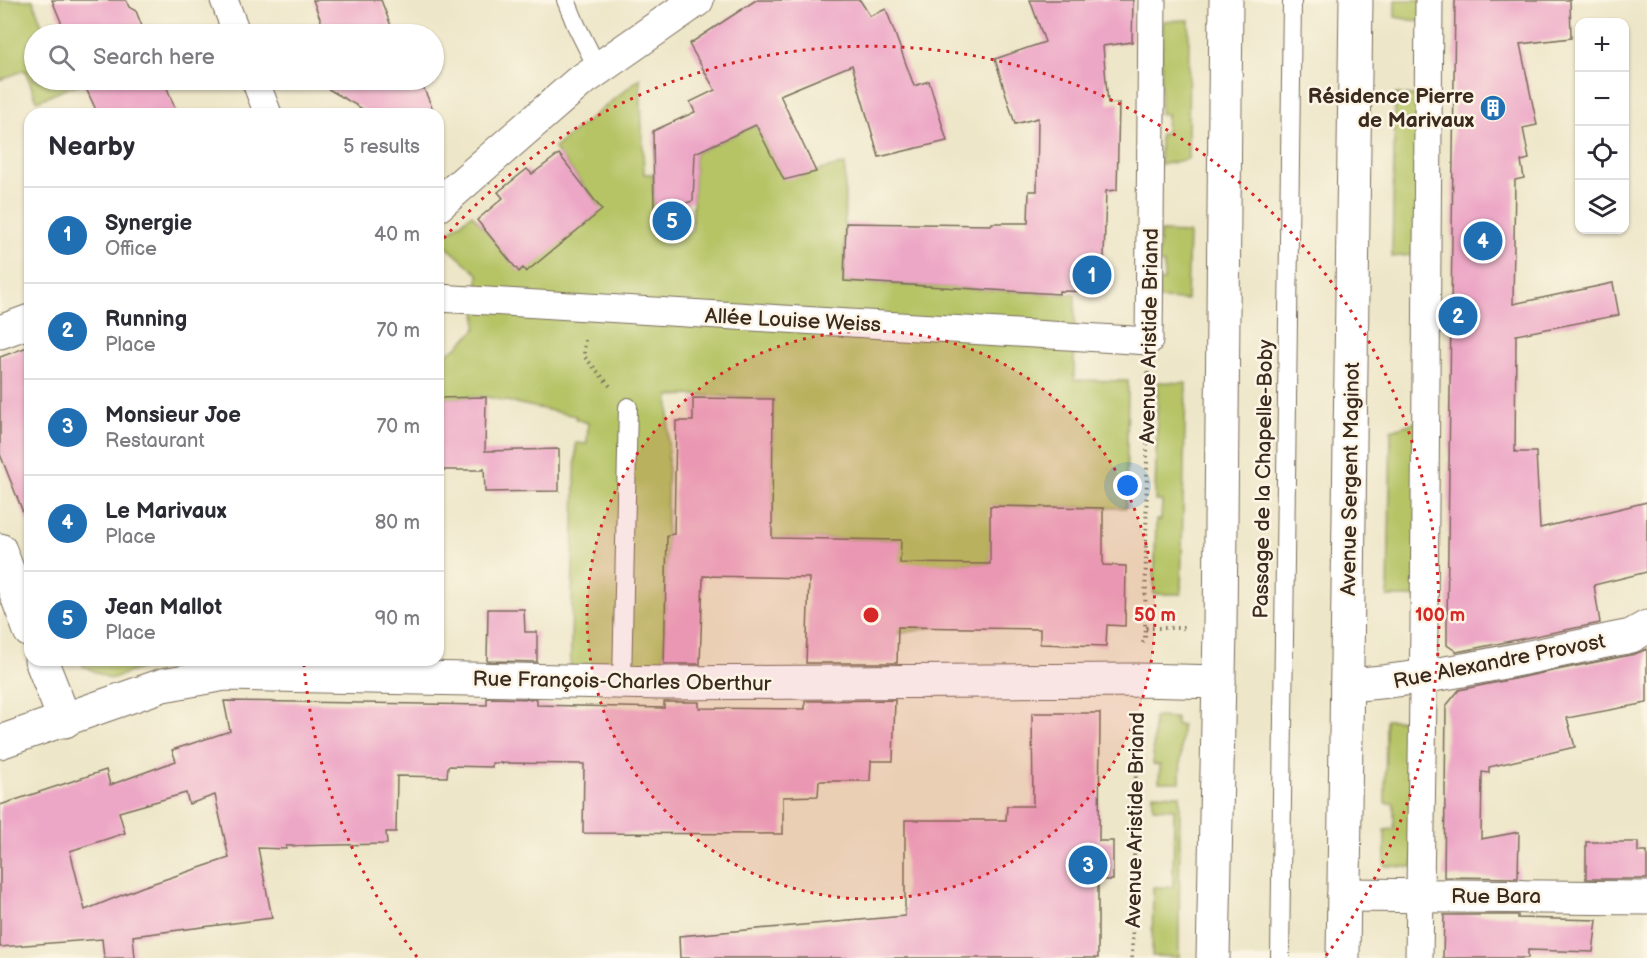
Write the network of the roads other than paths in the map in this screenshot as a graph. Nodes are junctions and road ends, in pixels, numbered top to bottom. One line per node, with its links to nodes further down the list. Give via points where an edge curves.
1 (224, 0): 9 (street)
2 (566, 0): 10 (lane)
3 (697, 0): 10 (street)
4 (1152, 0): 17 (street, Avenue Aristide Briand)
5 (1226, 0): 25 (street)
6 (1292, 0): 33 (lane, Passage de la Chapelle-Boby)
7 (1356, 0): 26 (street, Avenue Sergent Maginot)
8 (1429, 0): 23 (street)
9 (233, 24)
10 (598, 69): 13 (street)
11 (259, 90): 12 (street)
12 (266, 108)
13 (444, 200)
14 (444, 298): 17 (street, Allée Louise Weiss)
15 (24, 323): 16 (street)
16 (0, 332)
17 (1149, 341)
18 (628, 407): 24 (lane)
19 (0, 550): 20 (street)
20 (24, 615)
21 (1647, 627): 23 (street, Rue Alexandre Provost, via 1631,636)
22 (43, 666): 27 (street)
23 (1423, 676): 26 (street, Rue Alexandre Provost); 30 (street)
24 (622, 682): 25 (street, Rue François-Charles Oberthur); 27 (street, Rue François-Charles Oberthur, via 225,674 163,685)
25 (1219, 682): 32 (street)
26 (1347, 685): 29 (street, Avenue Sergent Maginot)
27 (65, 721): 28 (street, Rue François-Charles Oberthur)
28 (0, 742)
29 (1344, 895): 30 (street, Rue Bara); 34 (street, Avenue Sergent Maginot)
30 (1420, 896): 31 (street, Rue Bara); 35 (street)
31 (1647, 898)
32 (1213, 958)
33 (1280, 958)
34 (1343, 958)
35 (1419, 958)

